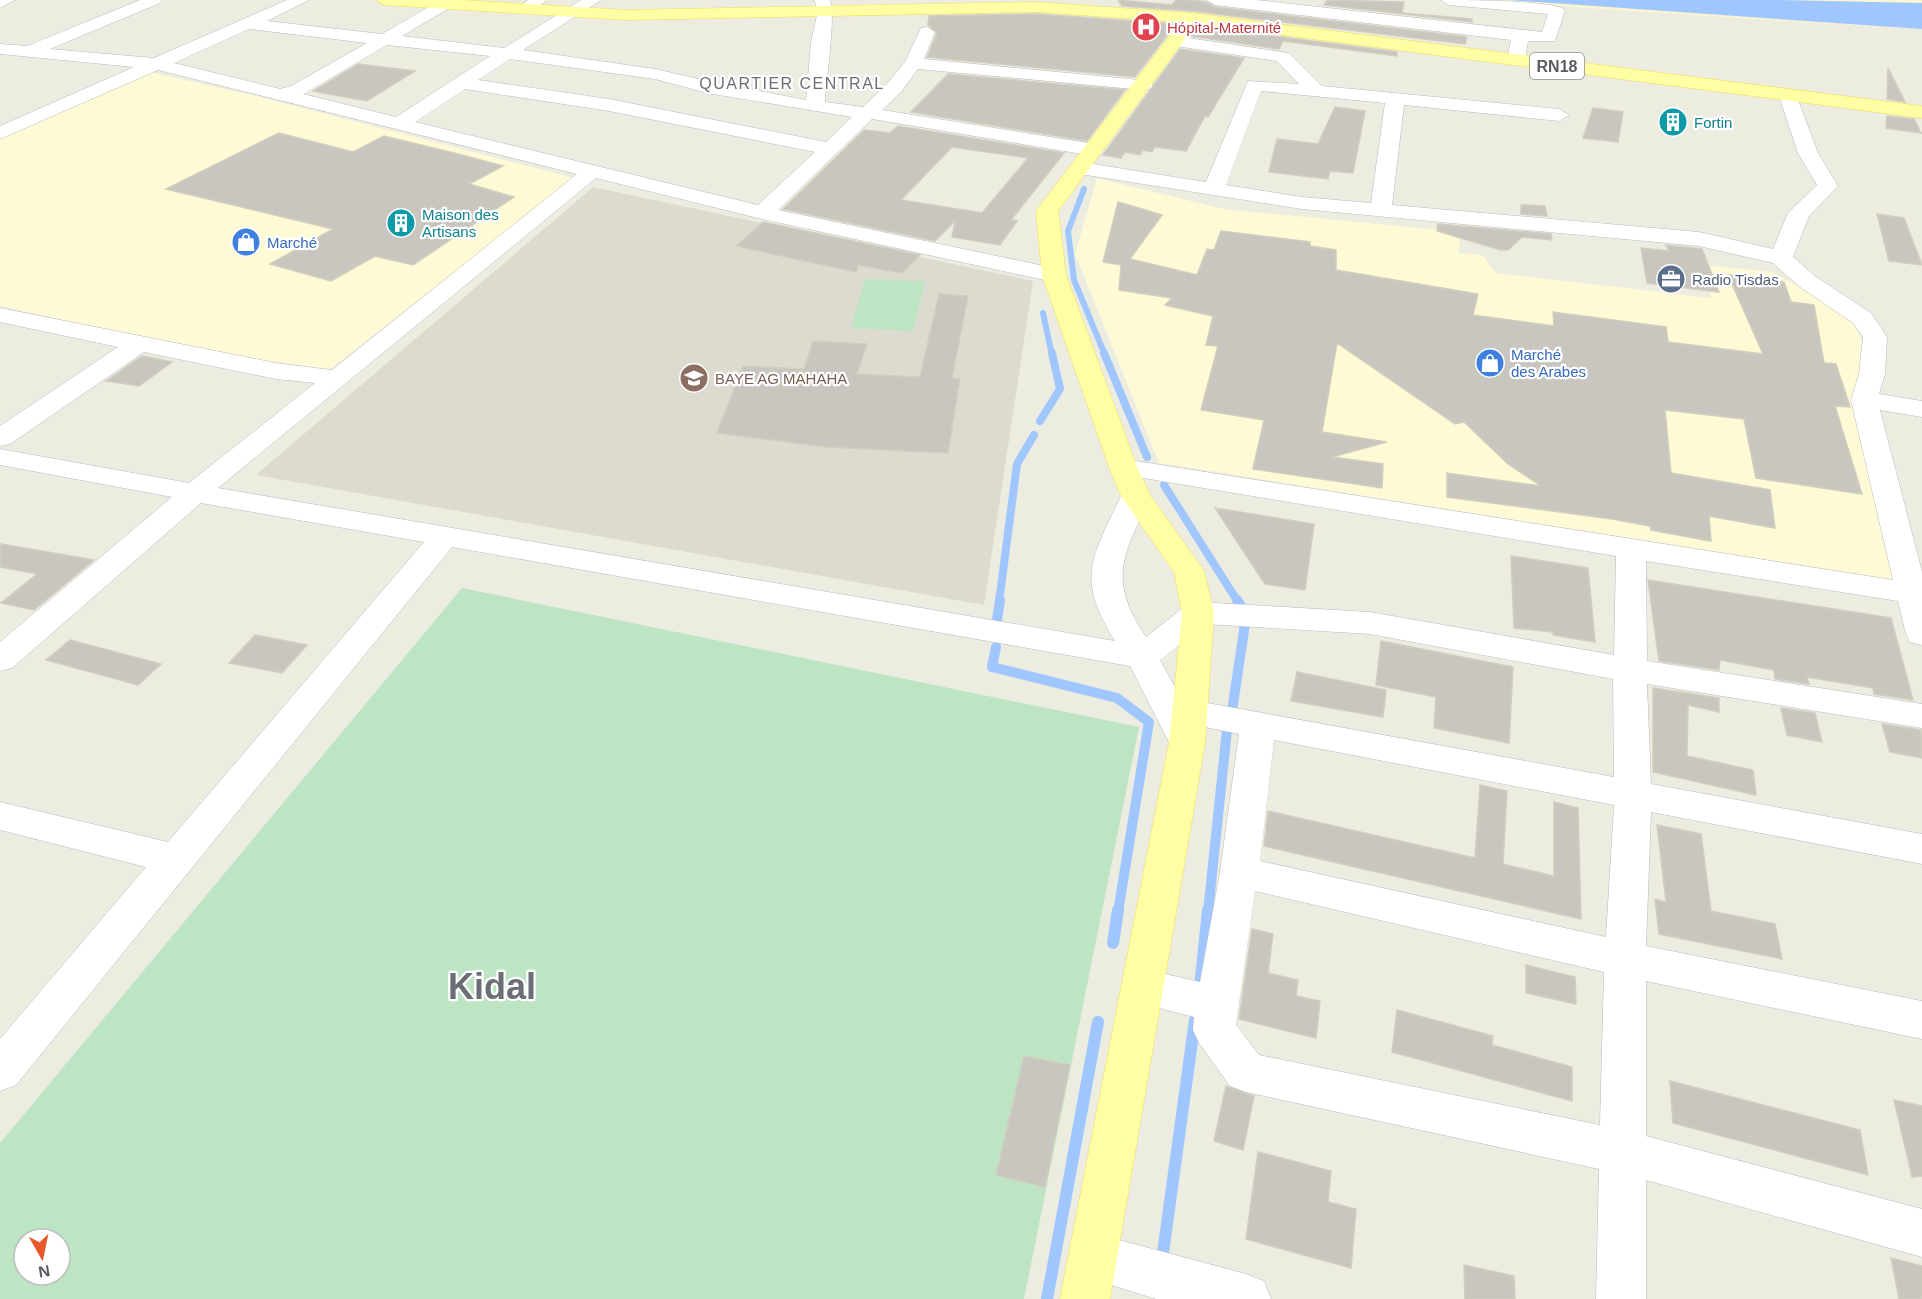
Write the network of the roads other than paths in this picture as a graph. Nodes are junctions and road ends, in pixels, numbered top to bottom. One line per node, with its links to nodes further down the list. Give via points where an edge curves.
1 (7, 0): 9 (street)
2 (154, 0): 23 (street)
3 (301, 0): 18 (street)
4 (384, 0): 8 (main road)
5 (539, 0): 15 (street)
6 (593, 0): 16 (street)
7 (1449, 0): 20 (street, via 1557,10 1549,38)
8 (403, 1): 11 (main road)
9 (0, 3)
10 (484, 3): 11 (main road); 15 (main road)
11 (445, 4): 21 (street)
12 (908, 4): 13 (main road); 14 (main road)
13 (1005, 4): 17 (main road)
14 (824, 5): 16 (main road, via 776,13); 35 (street)
15 (524, 9): 16 (main road)
16 (574, 12): 24 (street)
17 (1197, 15): 20 (street); 25 (main road, RN18); 30 (street, via 1283,57); 32 (main road)
18 (246, 24): 21 (street); 27 (street)
19 (927, 32): 28 (street)
20 (1520, 36): 25 (street)
21 (385, 40): 24 (street); 31 (street, via 298,90)
22 (0, 49): 23 (street)
23 (27, 52): 26 (street); 27 (street)
24 (506, 54): 29 (street); 35 (street, via 655,74)
25 (1516, 60): 33 (main road, RN18)
26 (0, 63)
27 (158, 64): 31 (street); 40 (street)
28 (910, 67): 32 (street); 37 (street)
29 (462, 83): 39 (street); 41 (street, via 609,105)
30 (1316, 91): 34 (street); 44 (street, via 1254,85)
31 (286, 93): 39 (street)
32 (1137, 94): 42 (main road)
33 (1788, 96): 36 (main road, RN18); 47 (street, via 1808,153 1828,186 1799,213)
34 (1395, 99): 38 (street); 45 (street)
35 (815, 107): 37 (street)
36 (1922, 112)
37 (868, 113): 41 (street); 42 (street)
38 (1559, 115)
39 (402, 122): 43 (street)
40 (0, 133)
41 (831, 148): 46 (street)
42 (1087, 159): 44 (street); 48 (main road, via 1047,211)
43 (594, 170): 46 (street); 51 (street)
44 (1213, 190): 45 (street)
45 (1381, 210): 47 (street, via 1699,239)
46 (762, 213): 48 (street)
47 (1781, 258): 52 (street, via 1862,318 1875,338 1872,374)
48 (1054, 275): 56 (main road)
49 (0, 315): 50 (street)
50 (139, 345): 51 (street, via 276,371); 54 (street)
51 (337, 378): 57 (street)
52 (1864, 400): 53 (street); 61 (street)
53 (1922, 409)
54 (0, 438)
55 (0, 456): 57 (street)
56 (1123, 467): 58 (main road); 60 (street)
57 (195, 493): 59 (street); 65 (street)
58 (1136, 496): 62 (main road, via 1189,572); 64 (street, via 1108,556 1106,587 1118,620)
59 (444, 537): 64 (street); 73 (street)
60 (1631, 550): 61 (street); 66 (street)
61 (1916, 594): 63 (street)
62 (1198, 614): 64 (street); 66 (street, via 1370,623); 69 (main road)
63 (1922, 634)
64 (1142, 657): 69 (street)
65 (0, 660)
66 (1630, 670): 67 (street); 70 (street)
67 (1922, 716)
68 (1258, 724): 69 (street); 70 (street); 74 (street)
69 (1189, 727): 76 (main road)
70 (1633, 795): 72 (street); 75 (street)
71 (0, 816): 73 (street)
72 (1922, 849)
73 (176, 859): 79 (street)
74 (1239, 872): 75 (street); 77 (street)
75 (1625, 959): 78 (street); 80 (street)
76 (1143, 987): 77 (street); 82 (main road)
77 (1217, 1004): 80 (street, via 1214,1030 1246,1072)
78 (1922, 1020)
79 (0, 1071)
80 (1623, 1152): 81 (street); 84 (street)
81 (1922, 1233)
82 (1089, 1278): 83 (street)
83 (1246, 1299)
84 (1621, 1299)

